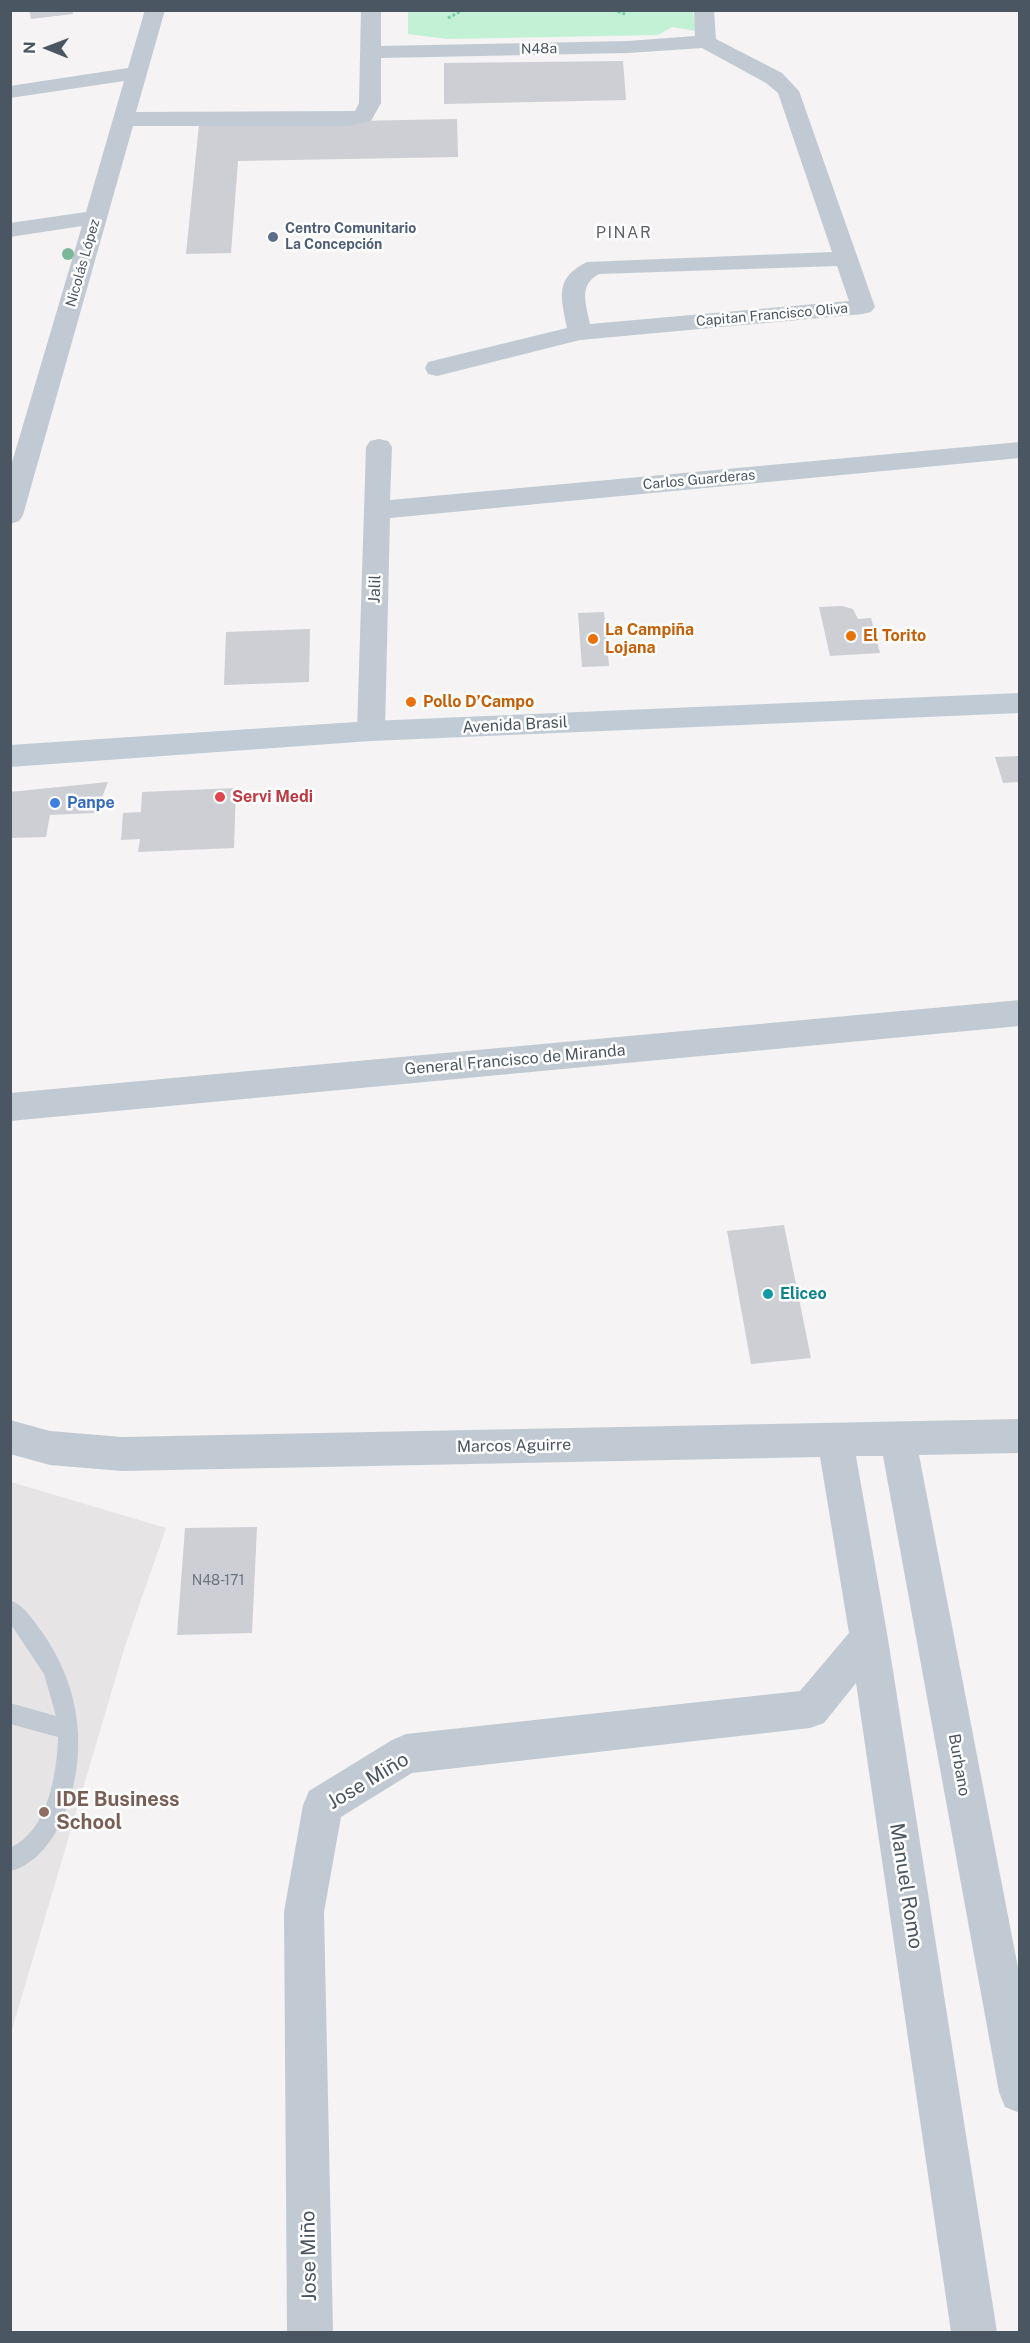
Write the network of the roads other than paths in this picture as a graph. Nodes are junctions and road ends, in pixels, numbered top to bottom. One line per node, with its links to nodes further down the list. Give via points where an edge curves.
1 (154, 10): 6 (street, Nicolás López)
2 (371, 10): 5 (street)
3 (704, 10): 4 (street)
4 (706, 42): 5 (street, N48a); 11 (street, Capitan Francisco Oliva, via 774,78 788,91)
5 (371, 52): 8 (street, via 370,103 363,116)
6 (137, 73): 7 (street); 8 (street, Nicolás López)
7 (10, 92)
8 (123, 119): 9 (street, Nicolás López)
9 (95, 218): 10 (street); 17 (street, Nicolás López)
10 (10, 230)
11 (846, 259): 12 (street, via 595,267 584,271 572,286); 12 (street, Capitan Francisco Oliva, via 863,307)
12 (580, 333): 13 (street, Capitan Francisco Oliva)
13 (437, 368)
14 (379, 447): 16 (street, Jalil)
15 (1020, 450): 16 (street, Carlos Guarderas)
16 (378, 510): 19 (street, Jalil)
17 (10, 515)
18 (1020, 703): 19 (street, Avenida Brasil)
19 (371, 731): 20 (street, Avenida Brasil)
20 (10, 756)
21 (1020, 1013): 22 (street, General Francisco de Miranda)
22 (10, 1107)
23 (1020, 1436): 25 (street, Marcos Aguirre)
24 (10, 1437): 26 (street, Marcos Aguirre, via 50,1448 122,1454)
25 (898, 1437): 26 (street, Marcos Aguirre); 32 (street, Burbano)
26 (835, 1440): 28 (street, Manuel Romo)
27 (10, 1610): 30 (lane, via 52,1668 65,1704)
28 (869, 1639): 33 (street, Jose Miño, via 810,1709 406,1754 323,1805 304,1912); 34 (street, Manuel Romo)
29 (10, 1713): 30 (lane)
30 (69, 1730): 31 (lane, via 68,1771 58,1807 36,1843)
31 (10, 1859)
32 (1020, 2092)
33 (310, 2332)
34 (974, 2332)

